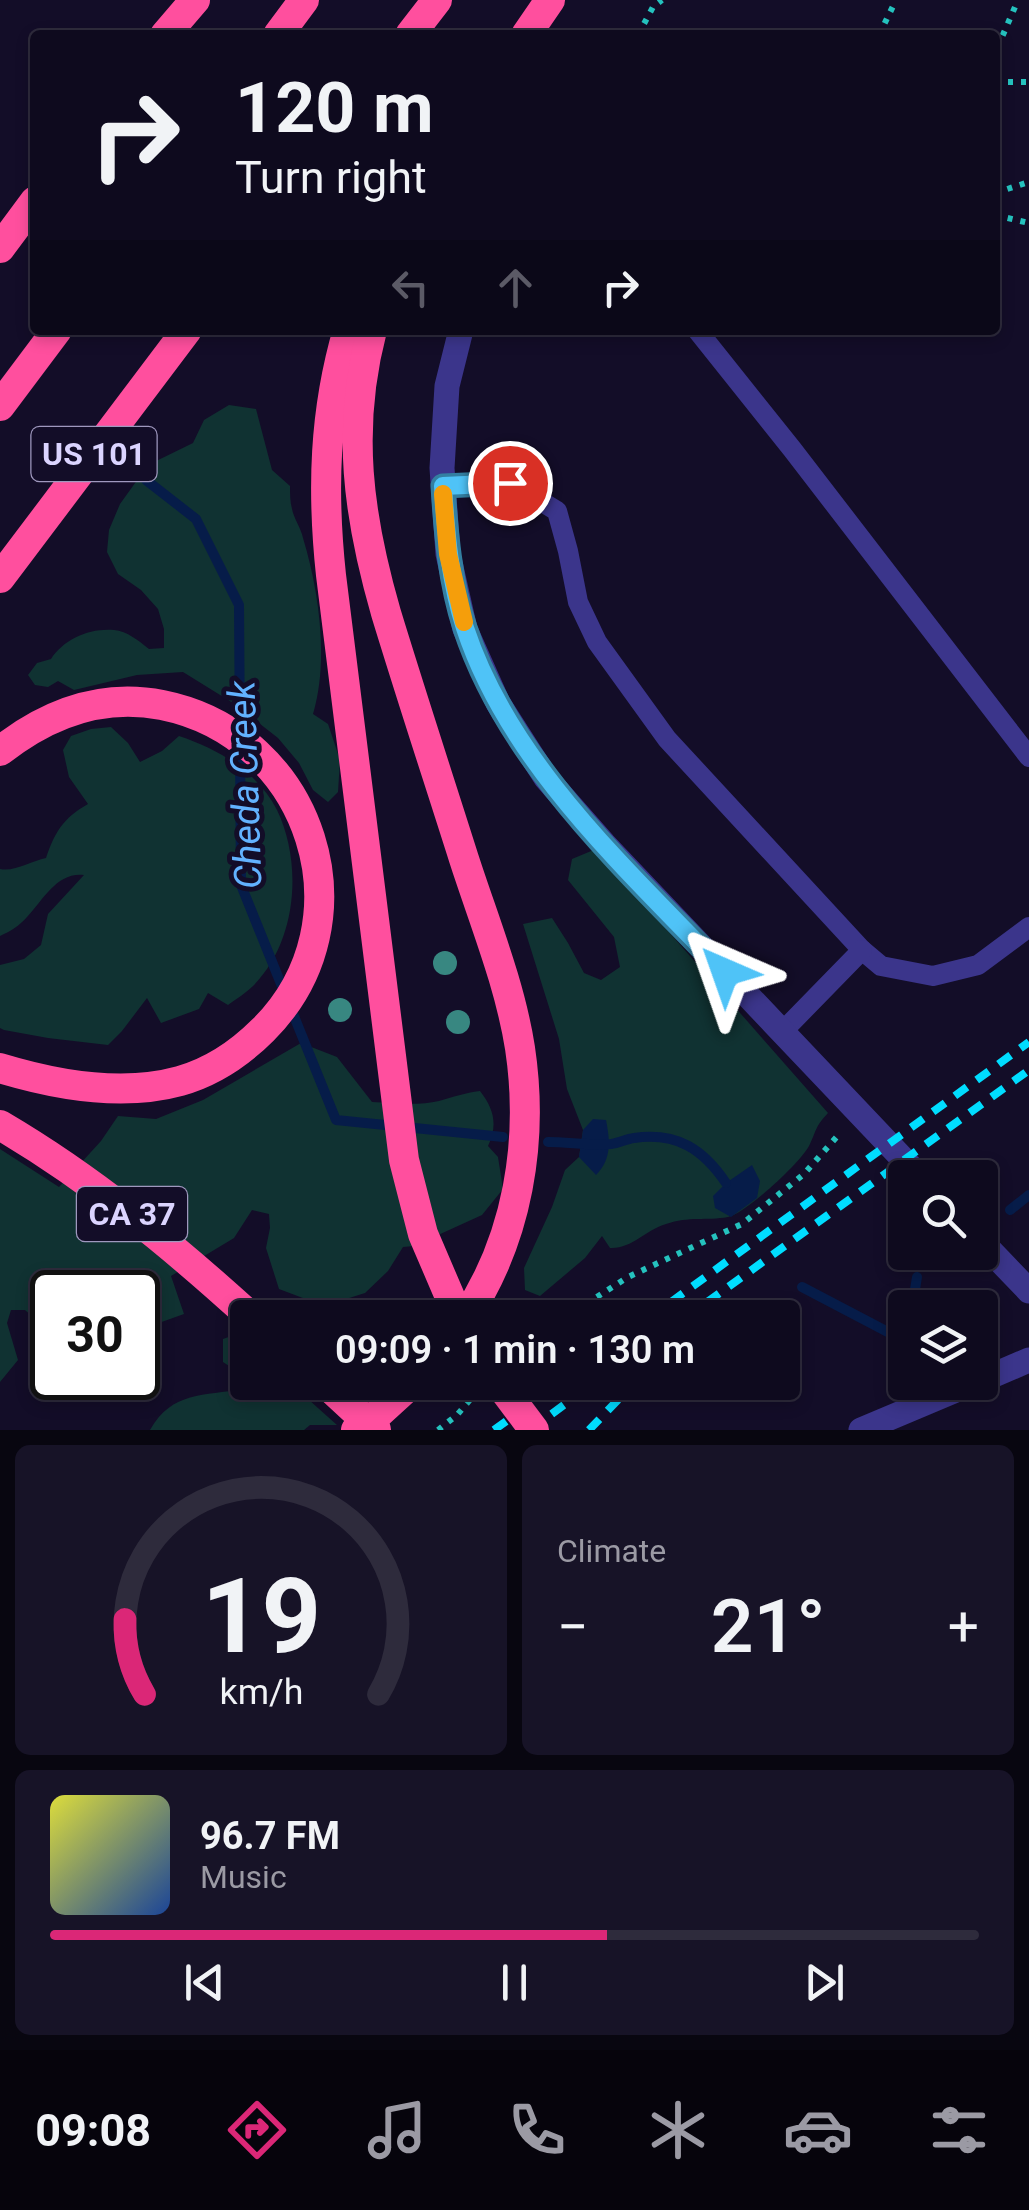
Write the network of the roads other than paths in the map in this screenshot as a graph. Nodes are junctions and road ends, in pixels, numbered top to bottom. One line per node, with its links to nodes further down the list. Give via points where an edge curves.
1 (195, 0): 5 (highway)
2 (304, 0): 6 (highway)
3 (436, 0): 7 (highway)
4 (550, 0): 8 (highway)
5 (169, 30)
6 (282, 30)
7 (414, 30)
8 (529, 30)
9 (30, 208): 10 (highway)
10 (0, 248)
11 (53, 335): 17 (highway, US 101)
12 (183, 335): 19 (highway, US 101)
13 (347, 335): 31 (highway, via 324,468 330,576 404,1160 424,1234)
14 (371, 335): 32 (highway, via 356,436 368,549 512,1011 524,1081 524,1145 512,1215)
15 (460, 335): 18 (street, via 447,386)
16 (701, 335): 21 (lane)
17 (0, 406)
18 (443, 486): 23 (lane, via 510,483 557,511 578,602 598,642 667,739); 24 (street, via 448,554 466,629 498,703 546,778)
19 (0, 578)
20 (0, 751): 25 (highway, via 56,716 102,703 150,703 192,713 267,763 298,806 319,880 316,930 298,981 269,1024 240,1051 204,1072 152,1086 68,1084)
21 (1029, 756)
22 (1029, 927): 23 (lane, via 978,965 933,976 881,966)
23 (862, 950): 24 (lane)
24 (782, 1032): 27 (street)
25 (0, 1068)
26 (0, 1125): 30 (highway, CA 37, via 118,1204)
27 (904, 1160)
28 (998, 1259): 29 (street)
29 (1029, 1291)
30 (232, 1300)
31 (454, 1300)
32 (473, 1300)
33 (1029, 1360): 34 (street)
34 (998, 1373)
35 (344, 1400): 40 (highway, bridge)
36 (393, 1400): 39 (highway)
37 (500, 1400): 41 (highway, bridge)
38 (934, 1400): 42 (street)
39 (356, 1430)
40 (376, 1430)
41 (534, 1430)
42 (861, 1430)

